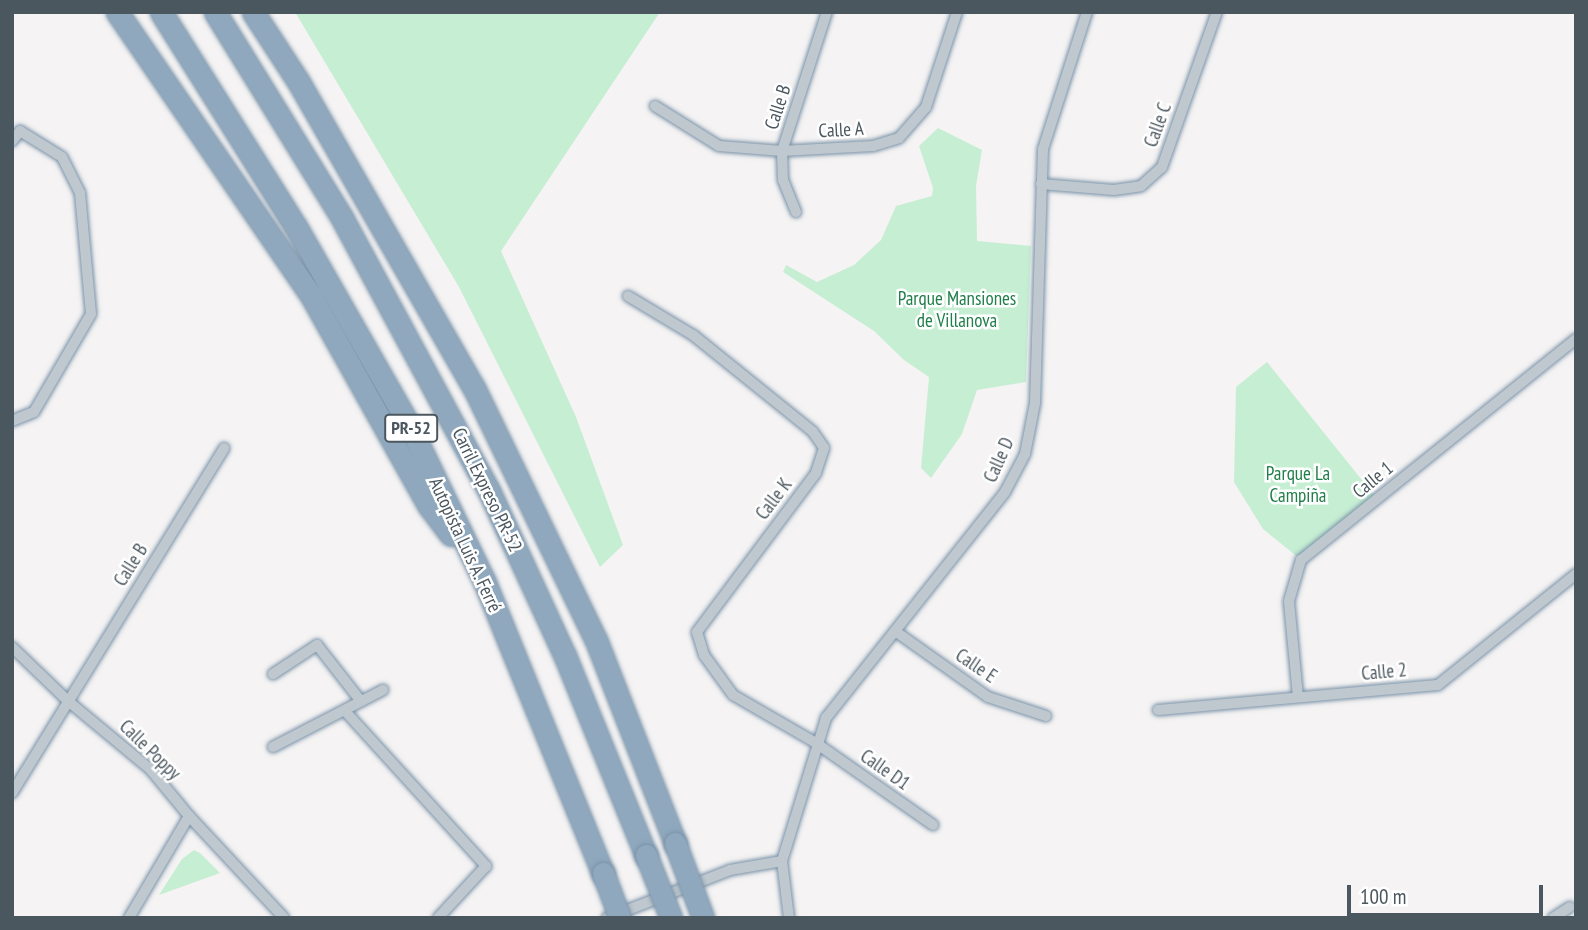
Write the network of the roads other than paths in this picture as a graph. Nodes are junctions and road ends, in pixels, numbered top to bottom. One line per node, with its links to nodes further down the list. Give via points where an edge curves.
1 (117, 12): 22 (highway, via 312,297 429,506)
2 (161, 12): 22 (highway, Autopista Luis A. Ferré / PR-52, via 366,345)
3 (215, 12): 45 (highway, Carril Expreso PR-52, bridge, via 348,229 483,479 565,656)
4 (253, 12): 10 (highway)
5 (265, 12): 10 (highway)
6 (827, 12): 14 (street, Calle B)
7 (957, 12): 14 (street, Calle A, via 926,107 899,138 873,146)
8 (1087, 12): 15 (street, Calle D, via 1043,149)
9 (1217, 12): 15 (street, Calle C, via 1162,167 1141,186 1114,190)
10 (291, 69): 46 (highway, bridge, via 468,378 514,468 596,640)
11 (655, 106): 14 (street, Calle A, via 719,146)
12 (16, 128): 13 (street); 19 (street, via 62,157 80,193 92,314 34,412)
13 (12, 141)
14 (782, 151): 16 (street, Calle B, via 783,180)
15 (1041, 184): 23 (street, Calle D, via 1035,403 1025,454 1005,492)
16 (796, 212)
17 (628, 296): 33 (street, Calle K, via 693,335 813,432 824,448 816,473 697,632 704,655 733,695)
18 (1576, 339): 27 (street, Calle 1, via 1301,560 1289,601)
19 (12, 421)
20 (224, 448): 29 (street, Calle B)
21 (1576, 574): 27 (street, Calle 2, via 1438,685)
22 (485, 583): 44 (highway, Autopista Luis A. Ferré / PR-52, bridge)
23 (895, 631): 32 (street, Calle E, via 988,697); 33 (street, Calle D, via 827,718)
24 (12, 647): 29 (street, Calle Poppy)
25 (273, 674): 28 (street, via 317,645)
26 (383, 690): 28 (street)
27 (1298, 696): 30 (street, Calle 2)
28 (360, 700): 31 (street)
29 (68, 701): 35 (street); 36 (street, Calle Poppy, via 151,770)
30 (1157, 710)
31 (345, 711): 34 (street); 42 (street, via 486,866)
32 (1046, 716)
33 (816, 743): 37 (street, Calle D1); 38 (street, Calle D)
34 (273, 747)
35 (12, 793)
36 (189, 816): 40 (street); 41 (street, Calle Poppy)
37 (933, 825)
38 (782, 861): 43 (street, via 730,870); 47 (street)
39 (1570, 907): 48 (street)
40 (130, 918)
41 (284, 918)
42 (438, 918)
43 (607, 918)
44 (620, 918)
45 (671, 918)
46 (703, 918)
47 (789, 918)
48 (1553, 918)

